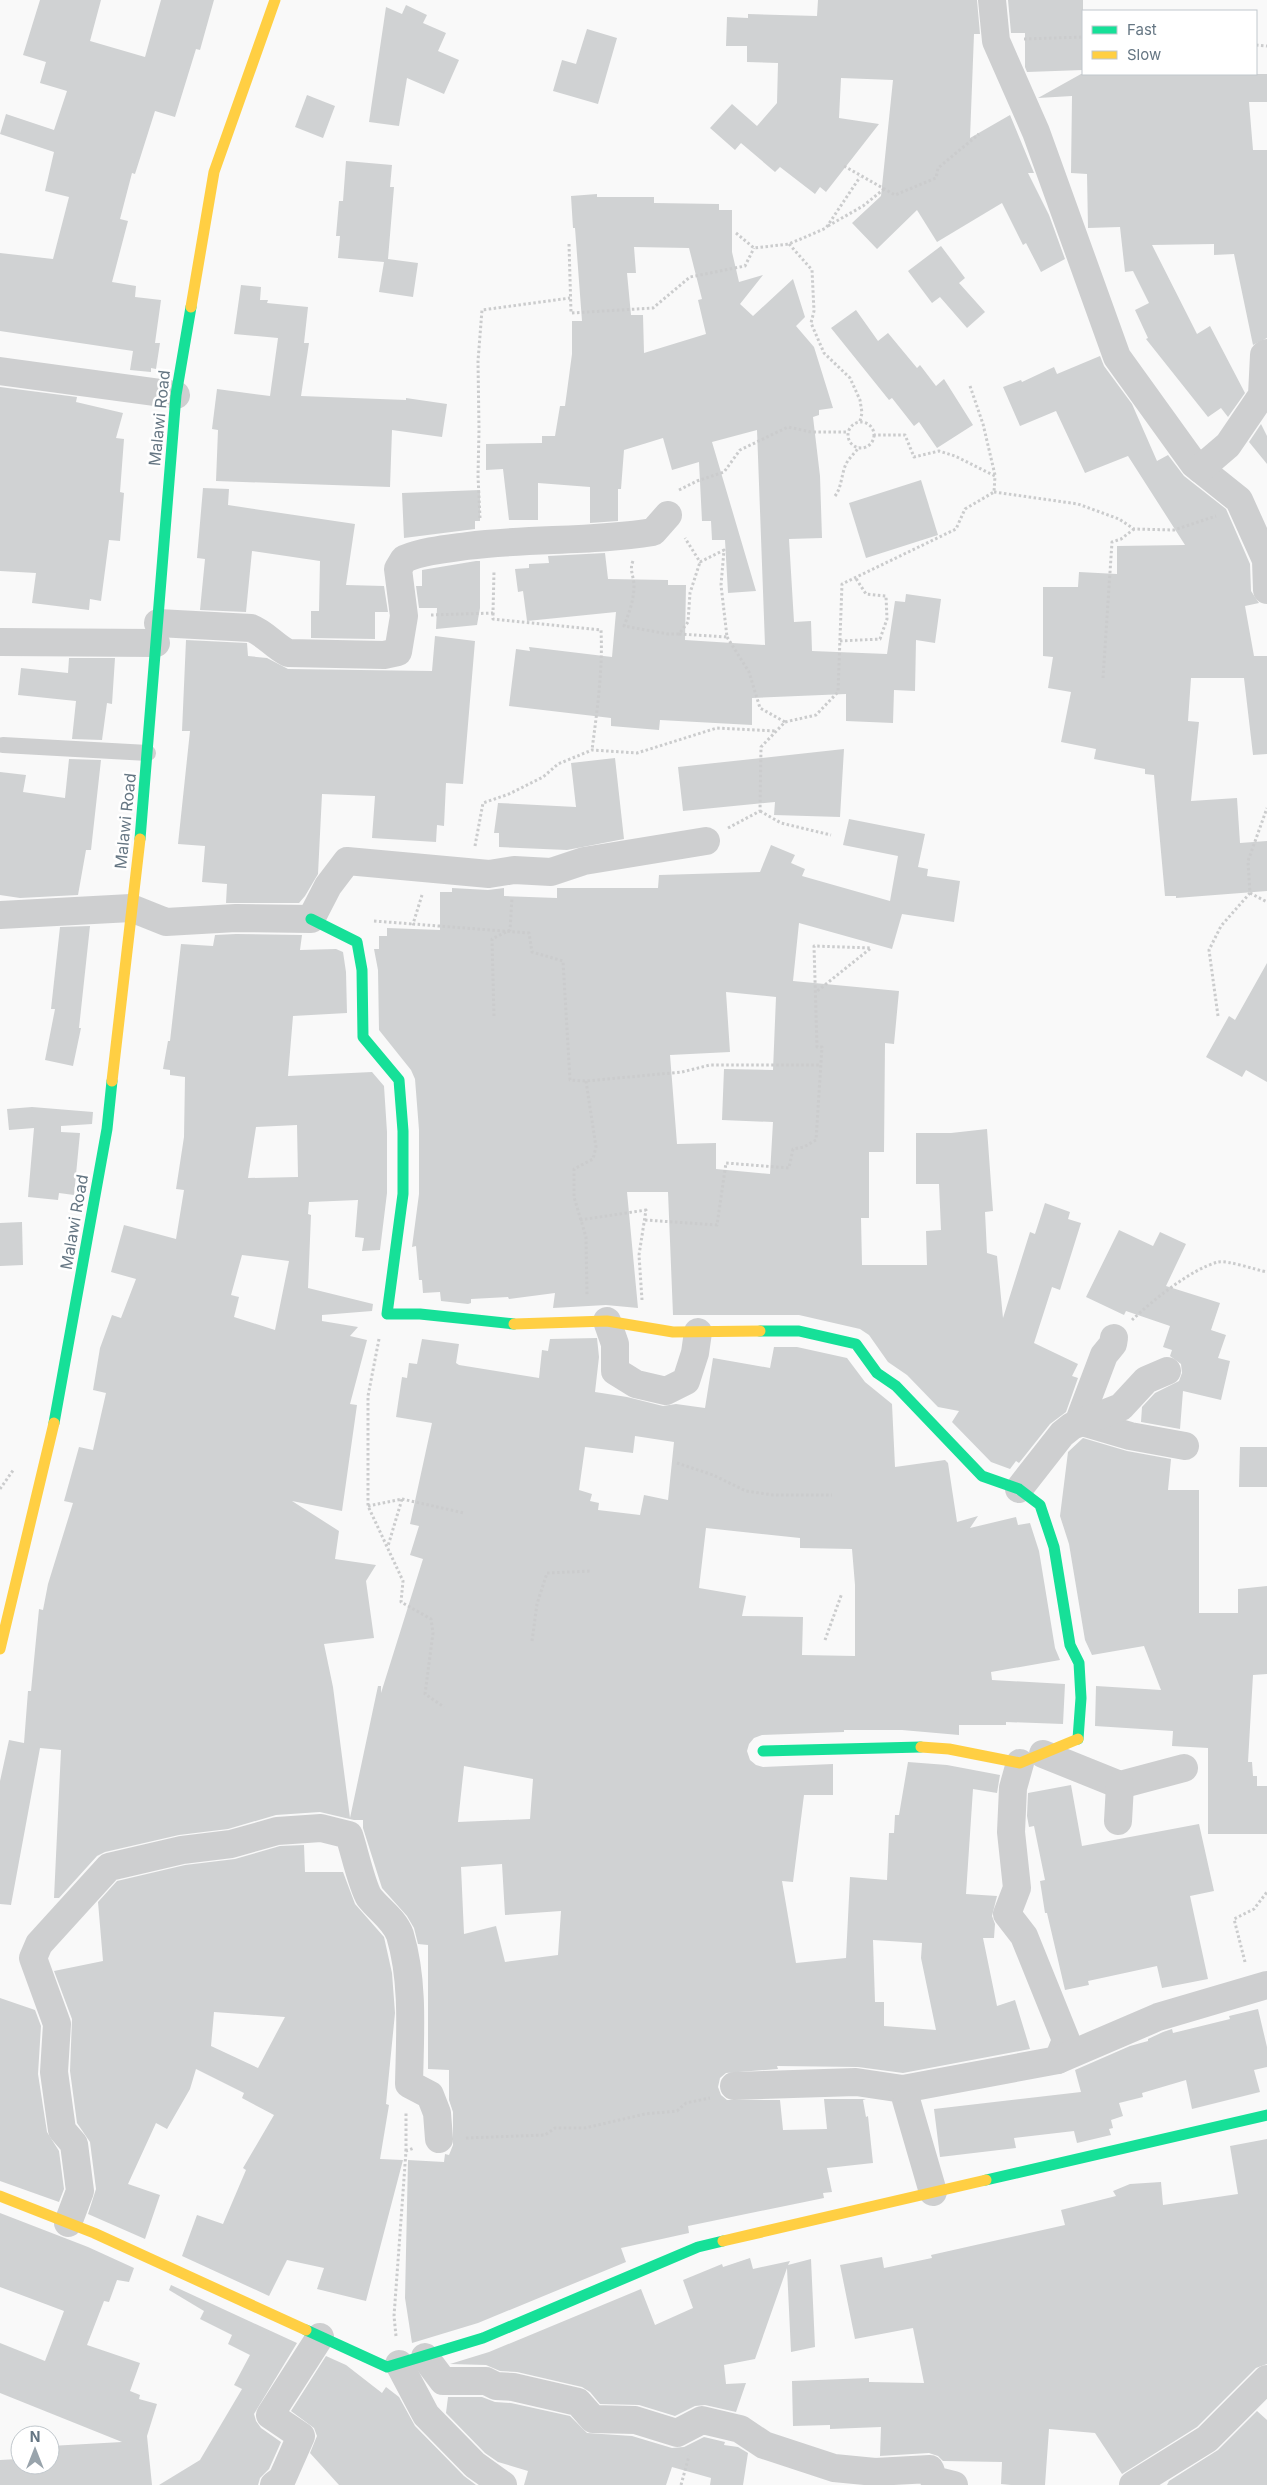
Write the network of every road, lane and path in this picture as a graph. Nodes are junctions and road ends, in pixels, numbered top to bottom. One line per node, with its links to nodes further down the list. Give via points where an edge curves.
1 (275, 0): 18 (street, Malawi Road, via 214,172)
2 (992, 0): 4 (street)
3 (1082, 37): 4 (path)
4 (996, 40): 23 (street, via 1036,132 1117,357)
5 (979, 134): 8 (path, via 938,168 936,178 895,195)
6 (844, 166): 7 (path)
7 (860, 177): 8 (path); 9 (path)
8 (884, 189): 9 (path)
9 (826, 228): 12 (path)
10 (736, 232): 13 (path)
11 (568, 244): 14 (path)
12 (789, 244): 13 (path); 19 (path, via 812,270 814,311 811,323 824,353 850,378 860,400)
13 (754, 248): 14 (path, via 745,266 690,277 653,308 571,313)
14 (570, 298): 31 (path, via 482,310 478,360 478,476)
15 (1267, 353): 23 (street, via 1264,355 1262,395 1228,445)
16 (0, 371): 18 (street)
17 (970, 386): 24 (path)
18 (176, 395): 37 (street, Malawi Road)
19 (860, 422): 20 (path, via 852,425); 21 (path, via 870,426)
20 (848, 432): 22 (path, via 851,444); 28 (path, via 811,432 788,427 740,450 724,472 697,481 663,499)
21 (874, 435): 22 (path, via 871,443); 24 (path, via 905,435 914,457 939,452 955,456)
22 (859, 448): 26 (path, via 847,461 839,490)
23 (1200, 469): 27 (street, via 1239,500)
24 (995, 476): 25 (path)
25 (994, 492): 29 (path, via 1078,504 1119,518); 33 (path, via 965,509 956,529)
26 (834, 496)
27 (1243, 509): 29 (path, via 1174,530); 34 (street, via 1266,560)
28 (668, 515): 30 (street, via 653,532); 32 (path)
29 (1134, 529): 42 (path, via 1112,542)
30 (645, 533): 31 (street); 38 (path, via 630,568 634,584 624,626)
31 (489, 544): 35 (path); 36 (street, via 422,552 404,559 398,569)
32 (700, 562): 38 (path, via 690,593 688,622); 39 (path, via 724,550 721,585)
33 (855, 577): 40 (path, via 842,584); 40 (path, via 866,594 886,596 887,619 880,639)
34 (1267, 590)
35 (493, 613): 36 (path); 46 (path, via 493,619 514,623 601,630 603,662)
36 (404, 616): 37 (street, via 398,652 384,654 288,653 277,648 264,633 251,628)
37 (157, 633): 41 (street); 47 (street, Malawi Road)
38 (680, 634): 39 (path)
39 (727, 637): 43 (path, via 749,672 760,708)
40 (840, 641): 43 (path, via 838,692 816,715)
41 (0, 642)
42 (1103, 678)
43 (785, 722): 44 (path)
44 (776, 731): 46 (path, via 717,728 637,752); 49 (path, via 761,747)
45 (4, 744): 47 (lane)
46 (592, 750): 54 (path, via 558,764 543,777 509,794 483,803)
47 (148, 752): 57 (street, Malawi Road)
48 (1267, 808): 55 (path, via 1248,861)
49 (760, 811): 50 (path, via 781,823); 51 (path)
50 (830, 835)
51 (706, 841): 53 (street, via 584,861 551,872)
52 (429, 869): 54 (street); 59 (street, via 347,861 328,886); 60 (path, via 414,924)
53 (514, 870): 54 (street, via 489,874); 60 (path)
54 (470, 872)
55 (1250, 893): 56 (path); 63 (path, via 1221,926 1209,950)
56 (1267, 902)
57 (131, 908): 58 (street); 59 (street, via 166,922 236,918); 88 (street, Malawi Road, via 107,1129 58,1406)
58 (0, 915)
59 (311, 919): 70 (street, via 357,942 362,970 363,1037 399,1080 403,1194)
60 (510, 930): 62 (path, via 492,939); 65 (path, via 529,933 532,952 563,961 570,1080)
61 (816, 992): 61 (path, via 814,946 871,948 832,979); 64 (path, via 817,1047 822,1047)
62 (494, 1016)
63 (1218, 1016)
64 (821, 1065): 65 (path, via 710,1065 682,1072); 67 (path, via 816,1140 794,1149 789,1168 726,1163 717,1225)
65 (586, 1081): 66 (path, via 596,1147 593,1160 574,1169 574,1198)
66 (580, 1220): 67 (path, via 646,1210); 71 (path, via 586,1237)
67 (644, 1220): 69 (path, via 639,1255)
68 (1267, 1272): 73 (path, via 1219,1262 1185,1279 1151,1302)
69 (642, 1299)
70 (386, 1314): 71 (street, via 420,1314 520,1325); 81 (path, via 368,1396)
71 (598, 1321): 72 (street, via 673,1332); 72 (street, via 615,1344 615,1371 636,1384 666,1391 686,1381)
72 (698, 1332): 78 (street, via 799,1331 856,1344 877,1373 896,1386 982,1476)
73 (1114, 1338): 75 (street, via 1104,1355)
74 (1167, 1371): 75 (street, via 1146,1380 1121,1407)
75 (1079, 1421): 76 (street, via 1130,1436); 78 (street, via 1062,1434)
76 (1185, 1446)
77 (677, 1463): 79 (path, via 746,1490 773,1495)
78 (1019, 1489): 91 (street, via 1040,1505 1054,1548 1070,1645 1079,1663 1081,1698 1078,1740)
79 (832, 1494)
80 (402, 1499): 81 (path); 82 (path); 83 (path)
81 (368, 1506): 83 (path)
82 (464, 1514)
83 (387, 1547): 89 (path, via 403,1581 401,1602 431,1619 433,1633 425,1694)
84 (592, 1571): 87 (path, via 547,1573 537,1604)
85 (842, 1593): 86 (path)
86 (825, 1640)
87 (532, 1641)
88 (0, 1649)
89 (444, 1707)
90 (763, 1751): 91 (street, via 903,1746)
91 (1031, 1758): 93 (street); 97 (street, via 1013,1788 1011,1832 1018,1888 1007,1914 1024,1936 1066,2040)
92 (1184, 1768): 93 (street)
93 (1120, 1785): 94 (street)
94 (1118, 1821)
95 (1267, 1892): 96 (path, via 1254,1908 1234,1919)
96 (1259, 1988): 97 (street, via 1158,2017)
97 (1058, 2060): 100 (street)
98 (410, 2084): 102 (street, via 430,2095 437,2113); 103 (path); 106 (street, via 409,1998 399,1934 369,1896 349,1835 321,1828 277,1831 231,1844 182,1850 110,1867 39,1944 33,1958 57,2024 54,2072 62,2130 74,2144 80,2191)
99 (734, 2086): 100 (street, via 856,2082); 102 (path, via 719,2096 686,2103 677,2111 644,2114 585,2128 555,2128 545,2135)
100 (904, 2089): 104 (street)
101 (1267, 2115): 104 (street)
102 (439, 2139): 103 (path)
103 (406, 2151): 108 (path, via 394,2316)
104 (933, 2192): 108 (street, via 698,2247 483,2338)
105 (0, 2196): 106 (street)
106 (68, 2223): 107 (street, via 94,2232)
107 (320, 2337): 108 (street, via 387,2367); 110 (street, via 270,2415 301,2436 282,2479)
108 (412, 2360): 111 (street, via 426,2415 475,2465); 112 (street, via 443,2381 486,2381 496,2386 578,2402 593,2419 635,2420 677,2433 702,2420 740,2428 764,2445 834,2468 875,2472 930,2469 934,2480)
109 (1267, 2379): 113 (street, via 1206,2439)
110 (274, 2485)
111 (502, 2485)
112 (954, 2485)
113 (1133, 2485)

